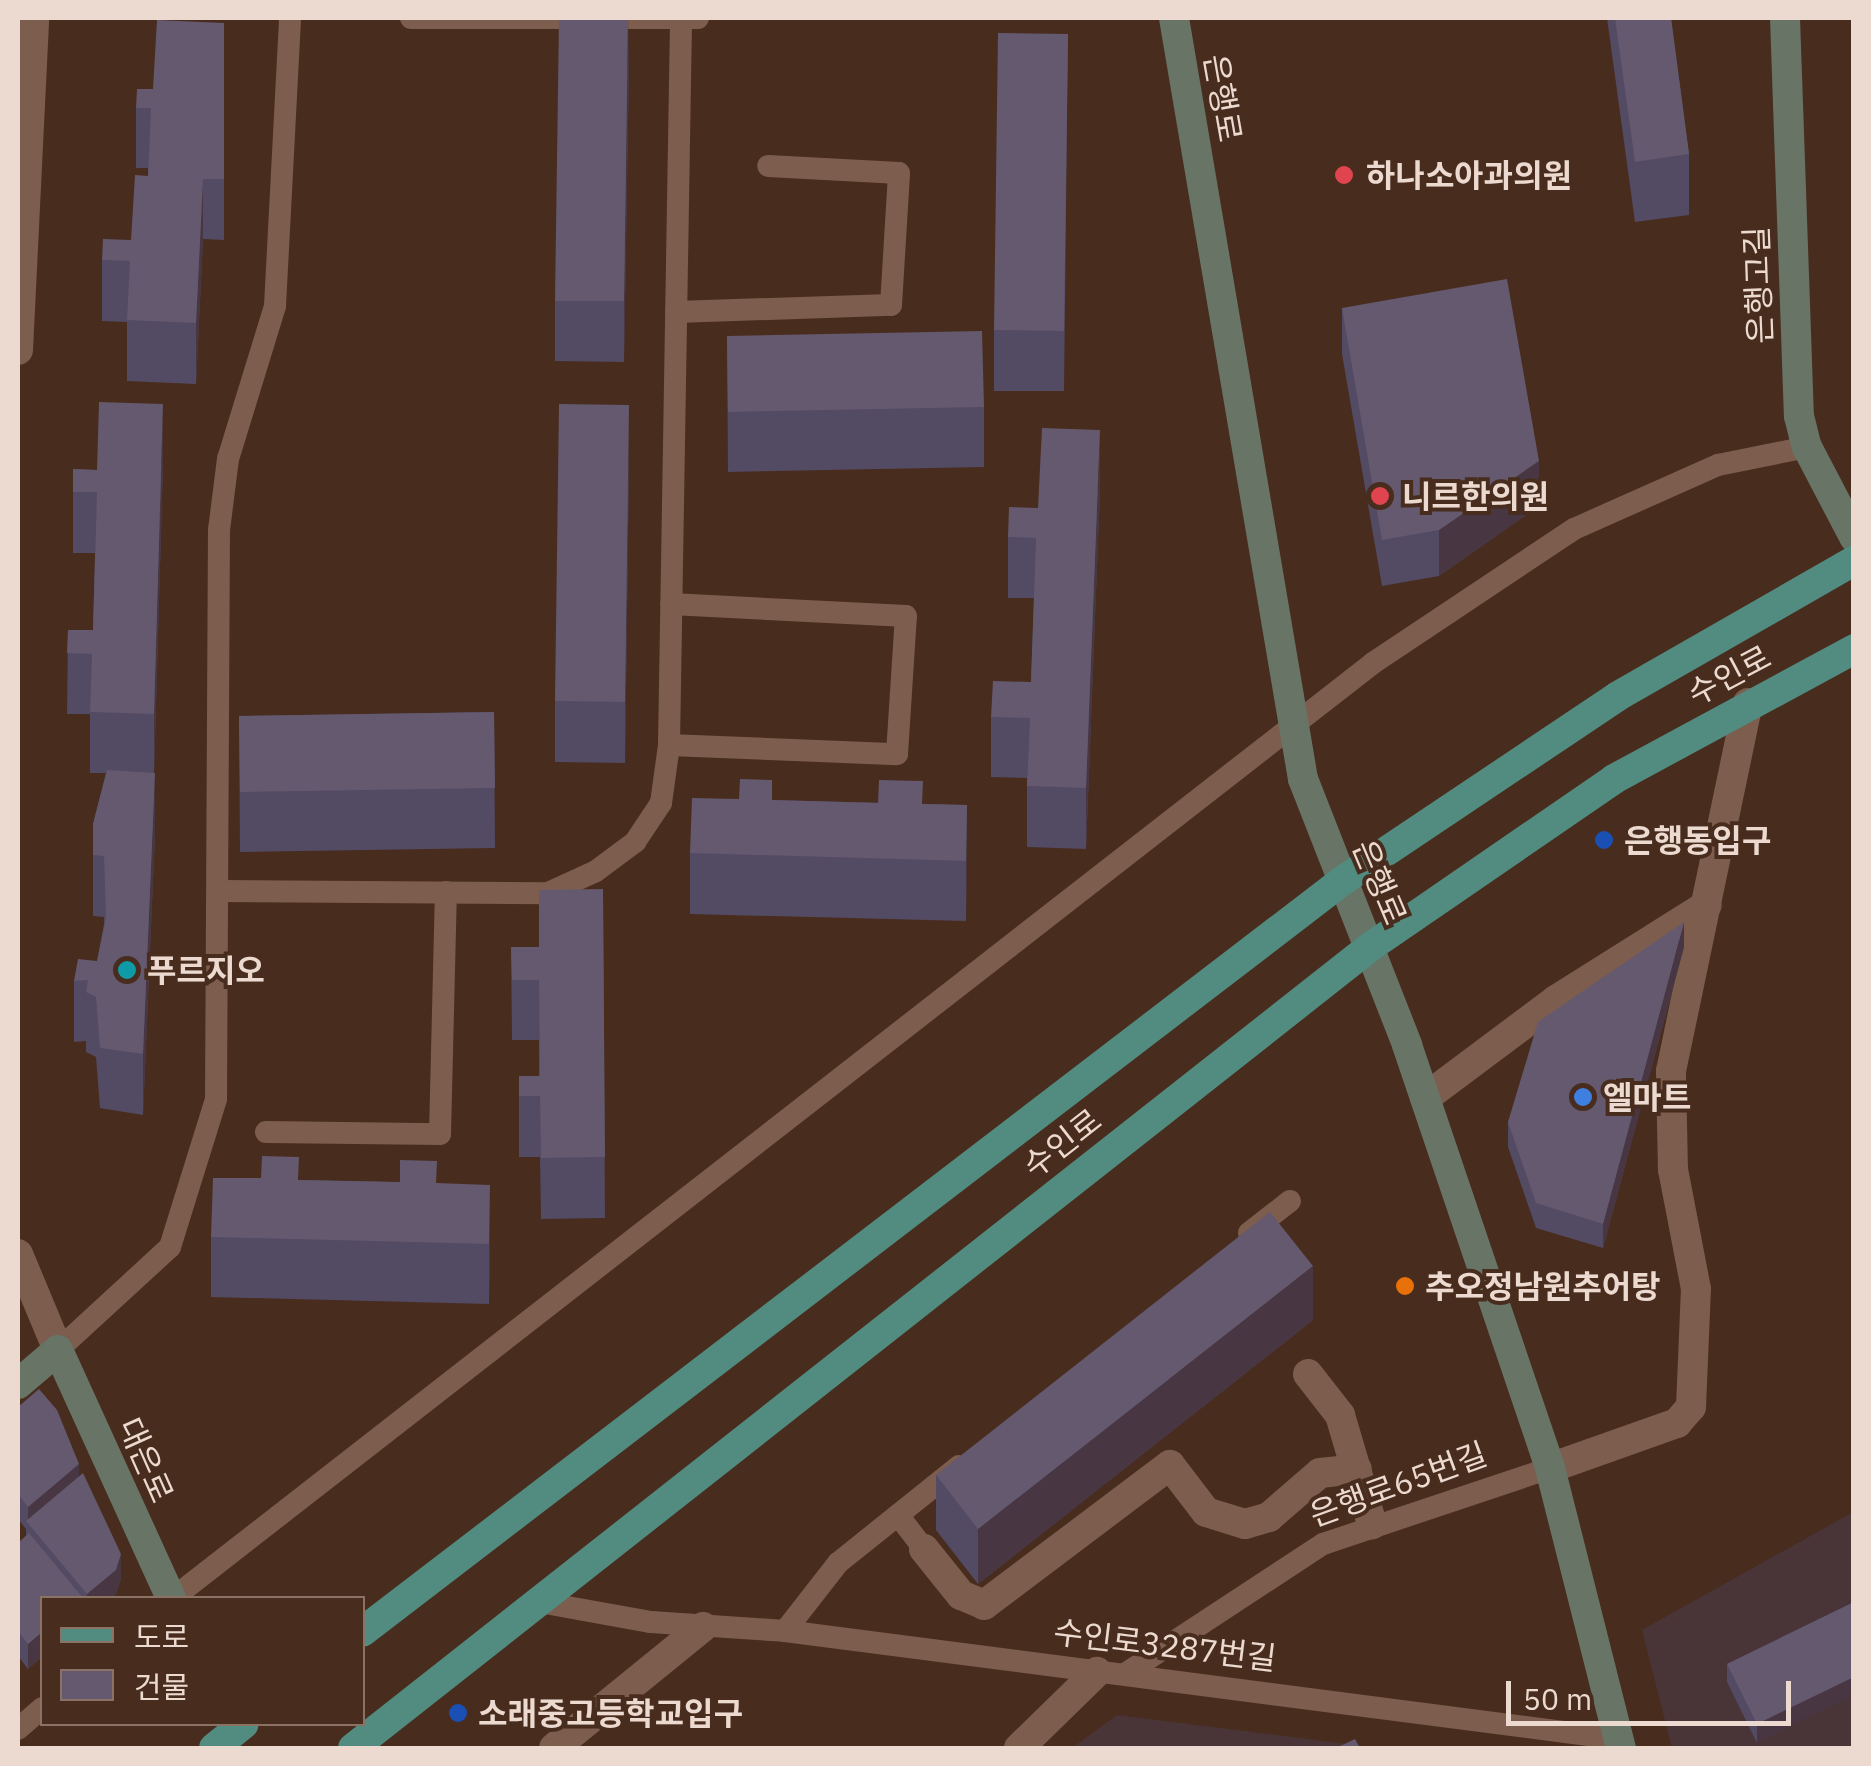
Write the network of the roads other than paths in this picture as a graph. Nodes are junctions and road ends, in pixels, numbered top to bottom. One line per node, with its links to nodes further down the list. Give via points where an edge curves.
1 (34, 18): 9 (street)
2 (290, 18): 19 (lane, via 275,306 228,459 218,530)
3 (411, 18): 6 (lane)
4 (1174, 18): 16 (street, 은행로)
5 (1784, 18): 10 (street, 은행고길, via 1796,380)
6 (690, 20): 8 (lane)
7 (768, 166): 8 (lane, via 898,174 891,305)
8 (676, 312): 13 (lane)
9 (18, 350)
10 (1806, 446): 11 (street, 은행고길); 16 (lane, via 1718,465 1574,529 1374,663)
11 (1854, 537)
12 (1854, 561): 18 (main road, 수인로, via 1618,696)
13 (671, 604): 17 (lane); 17 (lane, via 906,616 897,754)
14 (1854, 649): 15 (main road, 수인로)
15 (1748, 704): 21 (street); 22 (main road, 수인로, via 1614,779)
16 (1295, 730): 18 (street, 은행로, via 1312,812); 38 (lane)
17 (669, 745): 20 (lane, via 661,803 635,842 596,871 548,893)
18 (1342, 881): 22 (street, 은행로); 41 (main road, 수인로)
19 (220, 891): 20 (lane); 28 (lane, via 216,1099 196,1176 170,1247)
20 (446, 892): 24 (lane, via 440,1134)
21 (1707, 905): 23 (street, via 1556,1000); 33 (street, via 1671,1071 1668,1122 1696,1289 1691,1407 1678,1423)
22 (1370, 947): 23 (street, 은행로); 39 (main road, 수인로)
23 (1425, 1098): 33 (street, 은행로)
24 (266, 1132)
25 (1290, 1200): 26 (lane)
26 (1230, 1249)
27 (18, 1254): 28 (street, 대은로)
28 (58, 1350): 30 (street); 37 (street, 대은로)
29 (1308, 1374): 32 (street, via 1340,1416)
30 (18, 1384)
31 (973, 1454): 34 (lane)
32 (1356, 1468): 35 (street); 36 (street, via 1320,1473 1269,1517 1244,1524 1206,1512 1170,1465 984,1604 961,1595)
33 (1550, 1468): 35 (lane, 은행로65번길); 47 (street, 은행로)
34 (898, 1515): 36 (lane); 42 (lane, via 838,1563)
35 (1372, 1524): 43 (lane, 은행로65번길, via 1279,1570)
36 (924, 1549)
37 (171, 1596)
38 (175, 1596)
39 (534, 1600): 40 (lane, 수인로3287번길); 49 (main road, 수인로)
40 (703, 1627): 42 (lane, 수인로3287번길); 50 (street)
41 (365, 1630)
42 (786, 1631): 43 (lane, 수인로3287번길)
43 (1111, 1673): 47 (lane, 수인로3287번길); 51 (street, 은행로65번길)
44 (40, 1710): 46 (lane)
45 (242, 1726): 48 (main road)
46 (18, 1729)
47 (1620, 1744)
48 (214, 1748)
49 (353, 1748)
50 (554, 1748)
51 (1020, 1748)

